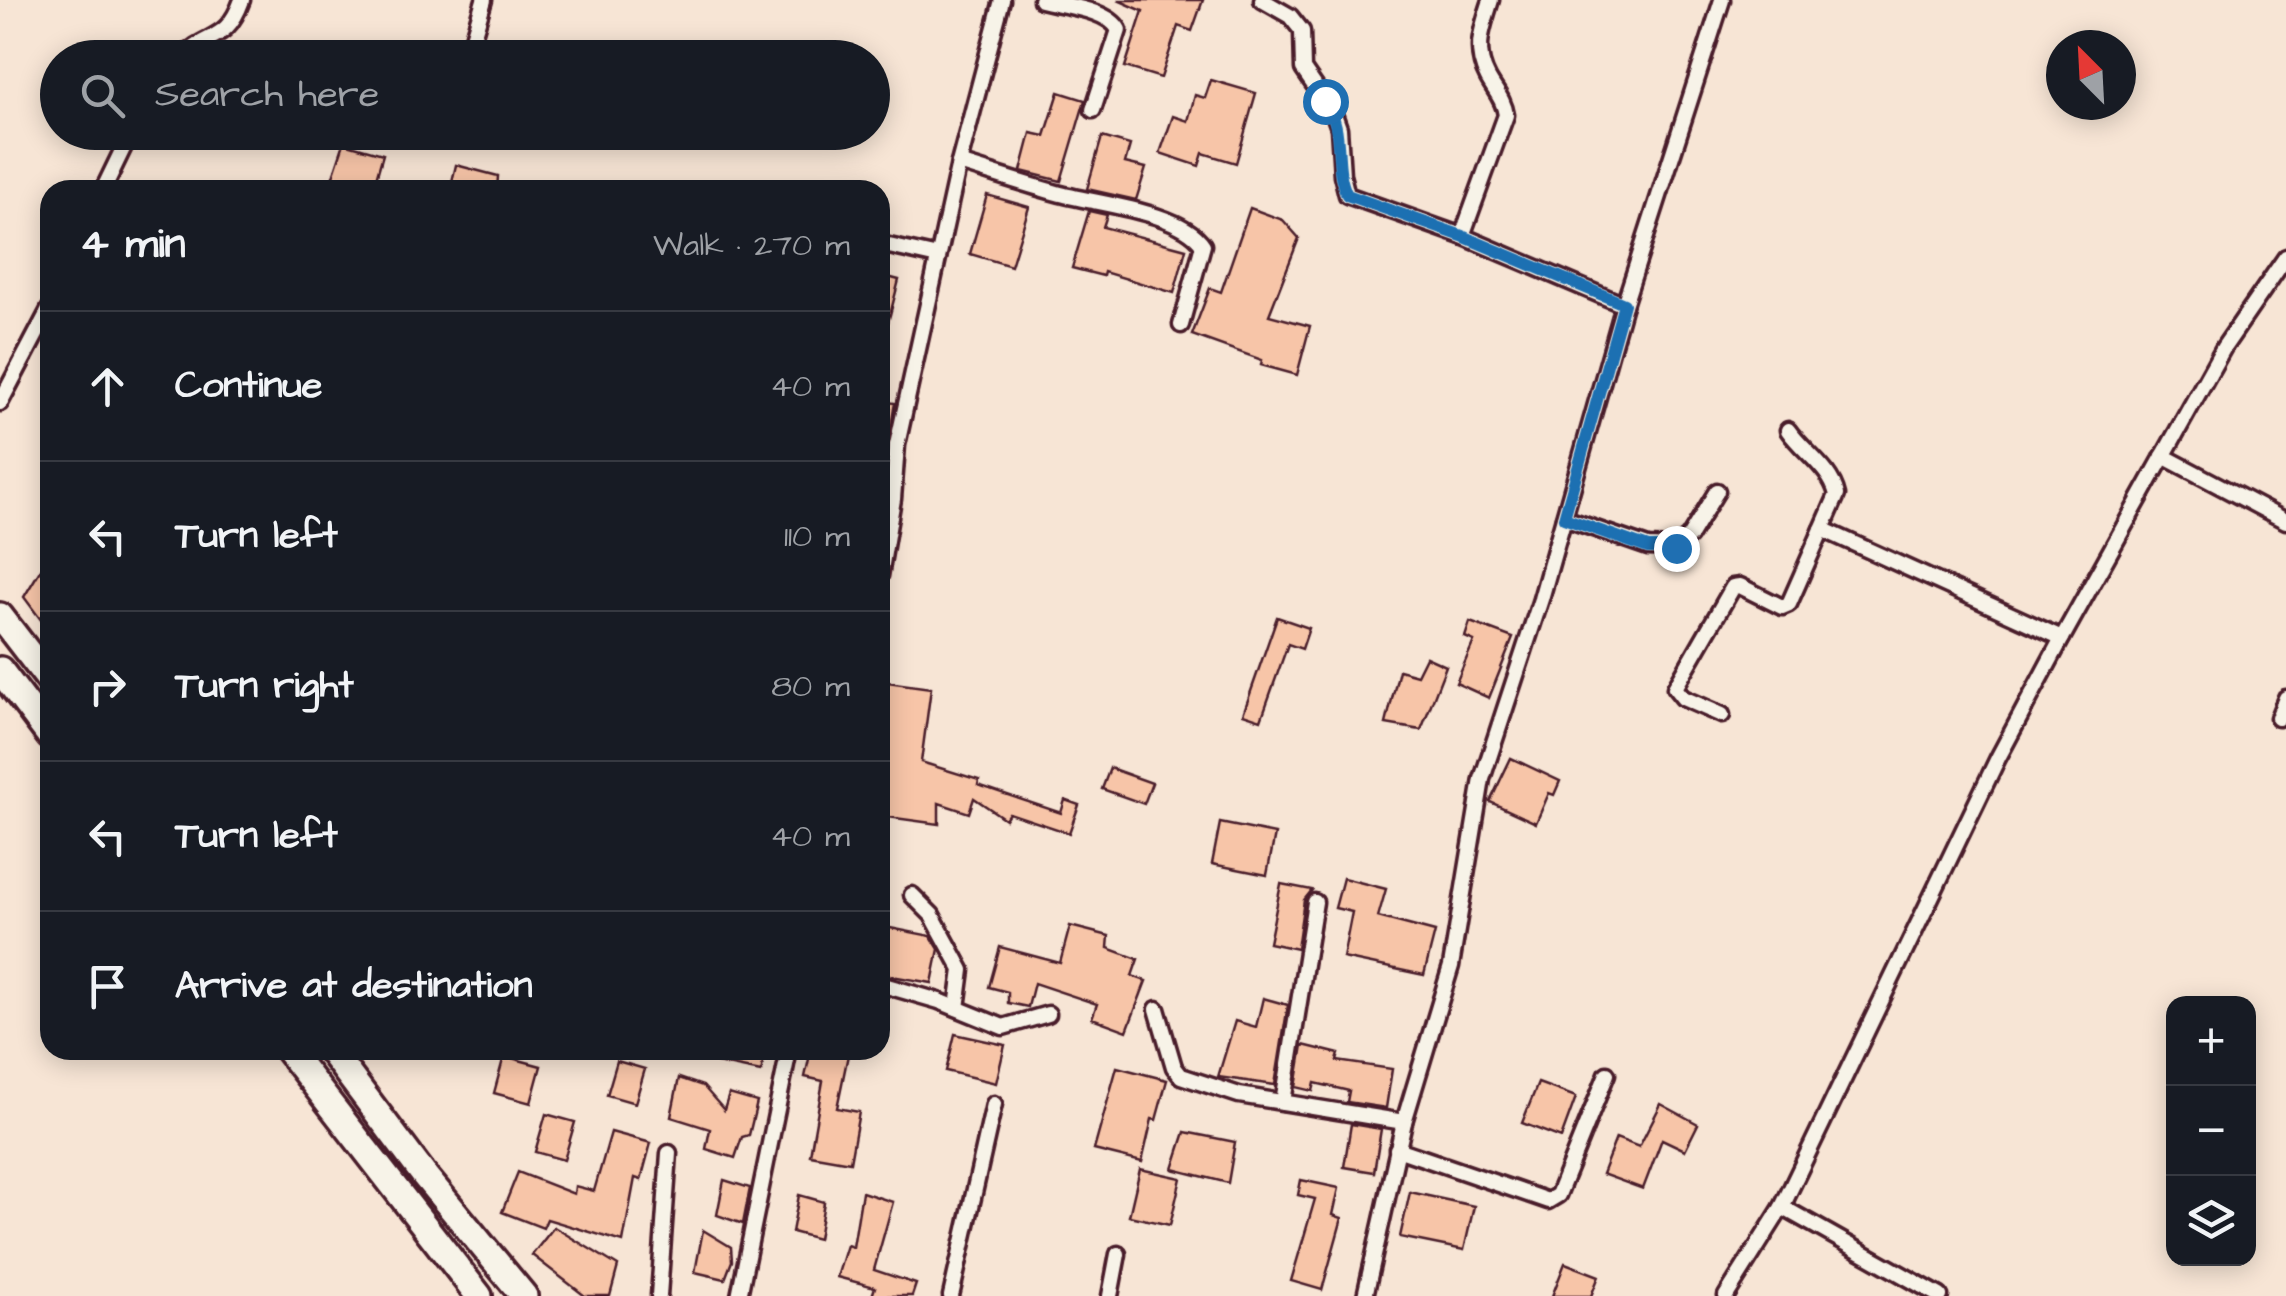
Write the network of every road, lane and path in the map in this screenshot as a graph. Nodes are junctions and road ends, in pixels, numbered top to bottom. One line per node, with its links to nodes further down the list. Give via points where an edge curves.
1 (242, 0): 8 (street, via 222,34)
2 (484, 0): 9 (street)
3 (1002, 0): 12 (street)
4 (1041, 0): 10 (street, via 1098,14 1119,30)
5 (1262, 0): 14 (street, via 1302,31 1304,68 1338,128 1347,195)
6 (1491, 0): 14 (street, via 1478,56 1506,115)
7 (1722, 0): 19 (street)
8 (209, 40)
9 (472, 40)
10 (1093, 110)
11 (122, 150): 13 (street)
12 (959, 163): 16 (street); 20 (street, via 1154,216 1196,235 1202,245)
13 (108, 180)
14 (1462, 236): 19 (street)
15 (890, 246): 16 (street)
16 (938, 257): 26 (street, via 898,445)
17 (2286, 257): 18 (street)
18 (2280, 278): 24 (street, via 2224,348)
19 (1624, 304): 27 (street)
20 (1181, 325)
21 (40, 327): 22 (street)
22 (0, 402)
23 (1788, 430): 29 (street, via 1836,489)
24 (2163, 456): 28 (street); 31 (street)
25 (1717, 491): 27 (street, via 1676,548 1664,550)
26 (890, 516)
27 (1564, 518): 50 (street, via 1482,779 1452,966)
28 (2286, 521)
29 (1822, 529): 31 (street); 35 (street, via 1789,604 1777,606 1740,586 1728,591 1675,688 1682,698)
30 (0, 616): 32 (highway)
31 (2062, 638): 53 (street)
32 (40, 669)
33 (0, 670): 37 (highway)
34 (2286, 698): 36 (street)
35 (1722, 715)
36 (2278, 718)
37 (40, 723)
38 (912, 895): 41 (street, via 932,915 962,970)
39 (1315, 902): 48 (street)
40 (890, 987): 41 (street)
41 (957, 1008): 43 (street, via 1003,1026)
42 (1158, 1009): 48 (street, via 1181,1076)
43 (1048, 1014)
44 (296, 1060): 55 (highway)
45 (338, 1060): 56 (highway)
46 (787, 1060): 58 (street)
47 (1607, 1074): 51 (street, via 1552,1200)
48 (1282, 1102): 50 (street)
49 (994, 1104): 59 (street)
50 (1404, 1122): 51 (street)
51 (1398, 1150): 61 (street)
52 (669, 1153): 57 (street)
53 (1782, 1207): 62 (street); 63 (street)
54 (1118, 1254): 60 (street)
55 (479, 1296)
56 (524, 1296)
57 (659, 1296)
58 (740, 1296)
59 (951, 1296)
60 (1110, 1296)
61 (1365, 1296)
62 (1726, 1296)
63 (1940, 1296)

